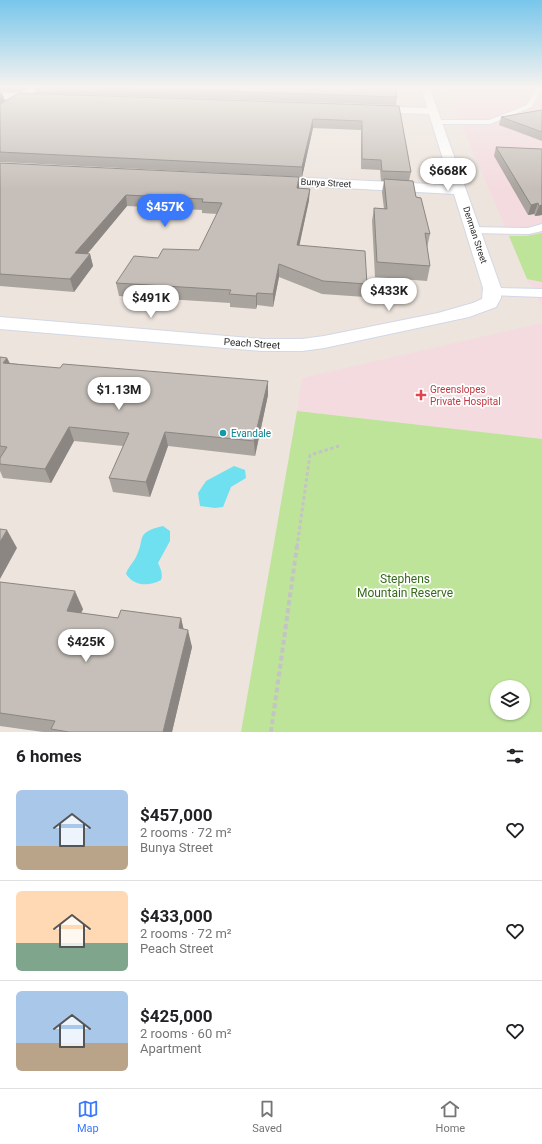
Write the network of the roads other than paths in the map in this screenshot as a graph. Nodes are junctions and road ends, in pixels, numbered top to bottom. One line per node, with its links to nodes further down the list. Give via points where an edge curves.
1 (437, 120): 5 (street, Denman Street)
2 (455, 120): 3 (lane, via 472,123)
3 (495, 120)
4 (254, 179): 5 (street, Bunya Street)
5 (460, 190): 7 (street, Denman Street)
6 (542, 227): 7 (lane, via 529,231)
7 (473, 230): 8 (street, Denman Street)
8 (493, 292): 9 (lane); 10 (street, Peach Street, via 489,303 476,308 302,345 262,345)
9 (542, 293)
10 (0, 323)

